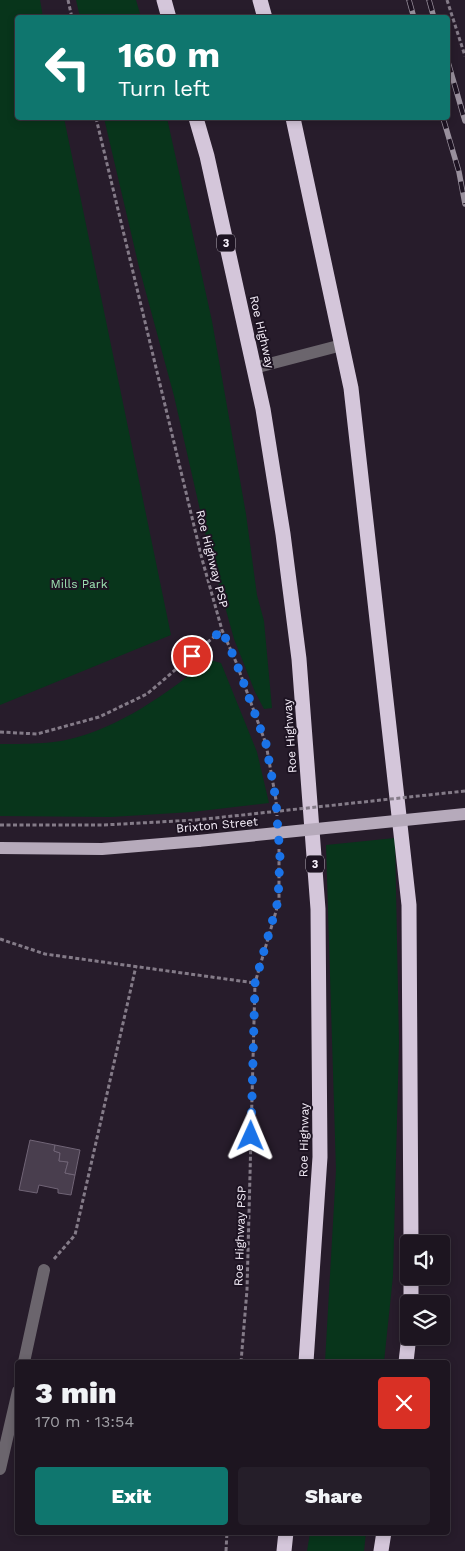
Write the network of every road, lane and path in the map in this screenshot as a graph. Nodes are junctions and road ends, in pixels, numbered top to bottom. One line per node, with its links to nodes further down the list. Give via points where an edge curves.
1 (68, 0): 5 (path)
2 (164, 0): 6 (highway)
3 (260, 0): 7 (highway)
4 (447, 0): 8 (path)
5 (71, 15)
6 (168, 15)
7 (264, 15)
8 (465, 56)
9 (96, 120): 14 (path, Roe Highway PSP)
10 (197, 120): 13 (highway, Roe Highway / 3)
11 (293, 120): 12 (highway)
12 (342, 345): 13 (street); 25 (highway, via 351,388 409,904)
13 (254, 368): 30 (highway, Roe Highway / 3, via 264,409 300,659 318,909 320,1157)
14 (222, 630): 15 (path, via 147,694 100,717 37,734); 18 (path, Roe Highway PSP, via 266,744)
15 (0, 732)
16 (465, 792): 19 (path, bridge, via 196,820 103,825)
17 (465, 814): 21 (main road, Brixton Street, bridge, via 198,841 102,848)
18 (277, 818)
19 (0, 825)
20 (279, 846): 24 (path, Roe Highway PSP, via 278,901)
21 (0, 848)
22 (0, 939): 23 (path, via 45,954)
23 (136, 966): 24 (path); 26 (path, via 75,1235)
24 (255, 983): 29 (path, Roe Highway PSP, via 247,1280)
25 (411, 1235)
26 (44, 1270): 28 (street)
27 (408, 1345): 31 (highway)
28 (24, 1360)
29 (241, 1360)
30 (306, 1360)
31 (406, 1360)
32 (15, 1404): 33 (street)
33 (0, 1469)
34 (227, 1535): 37 (path)
35 (286, 1535): 38 (highway)
36 (384, 1535): 39 (highway)
37 (226, 1551)
38 (284, 1551)
39 (381, 1551)

